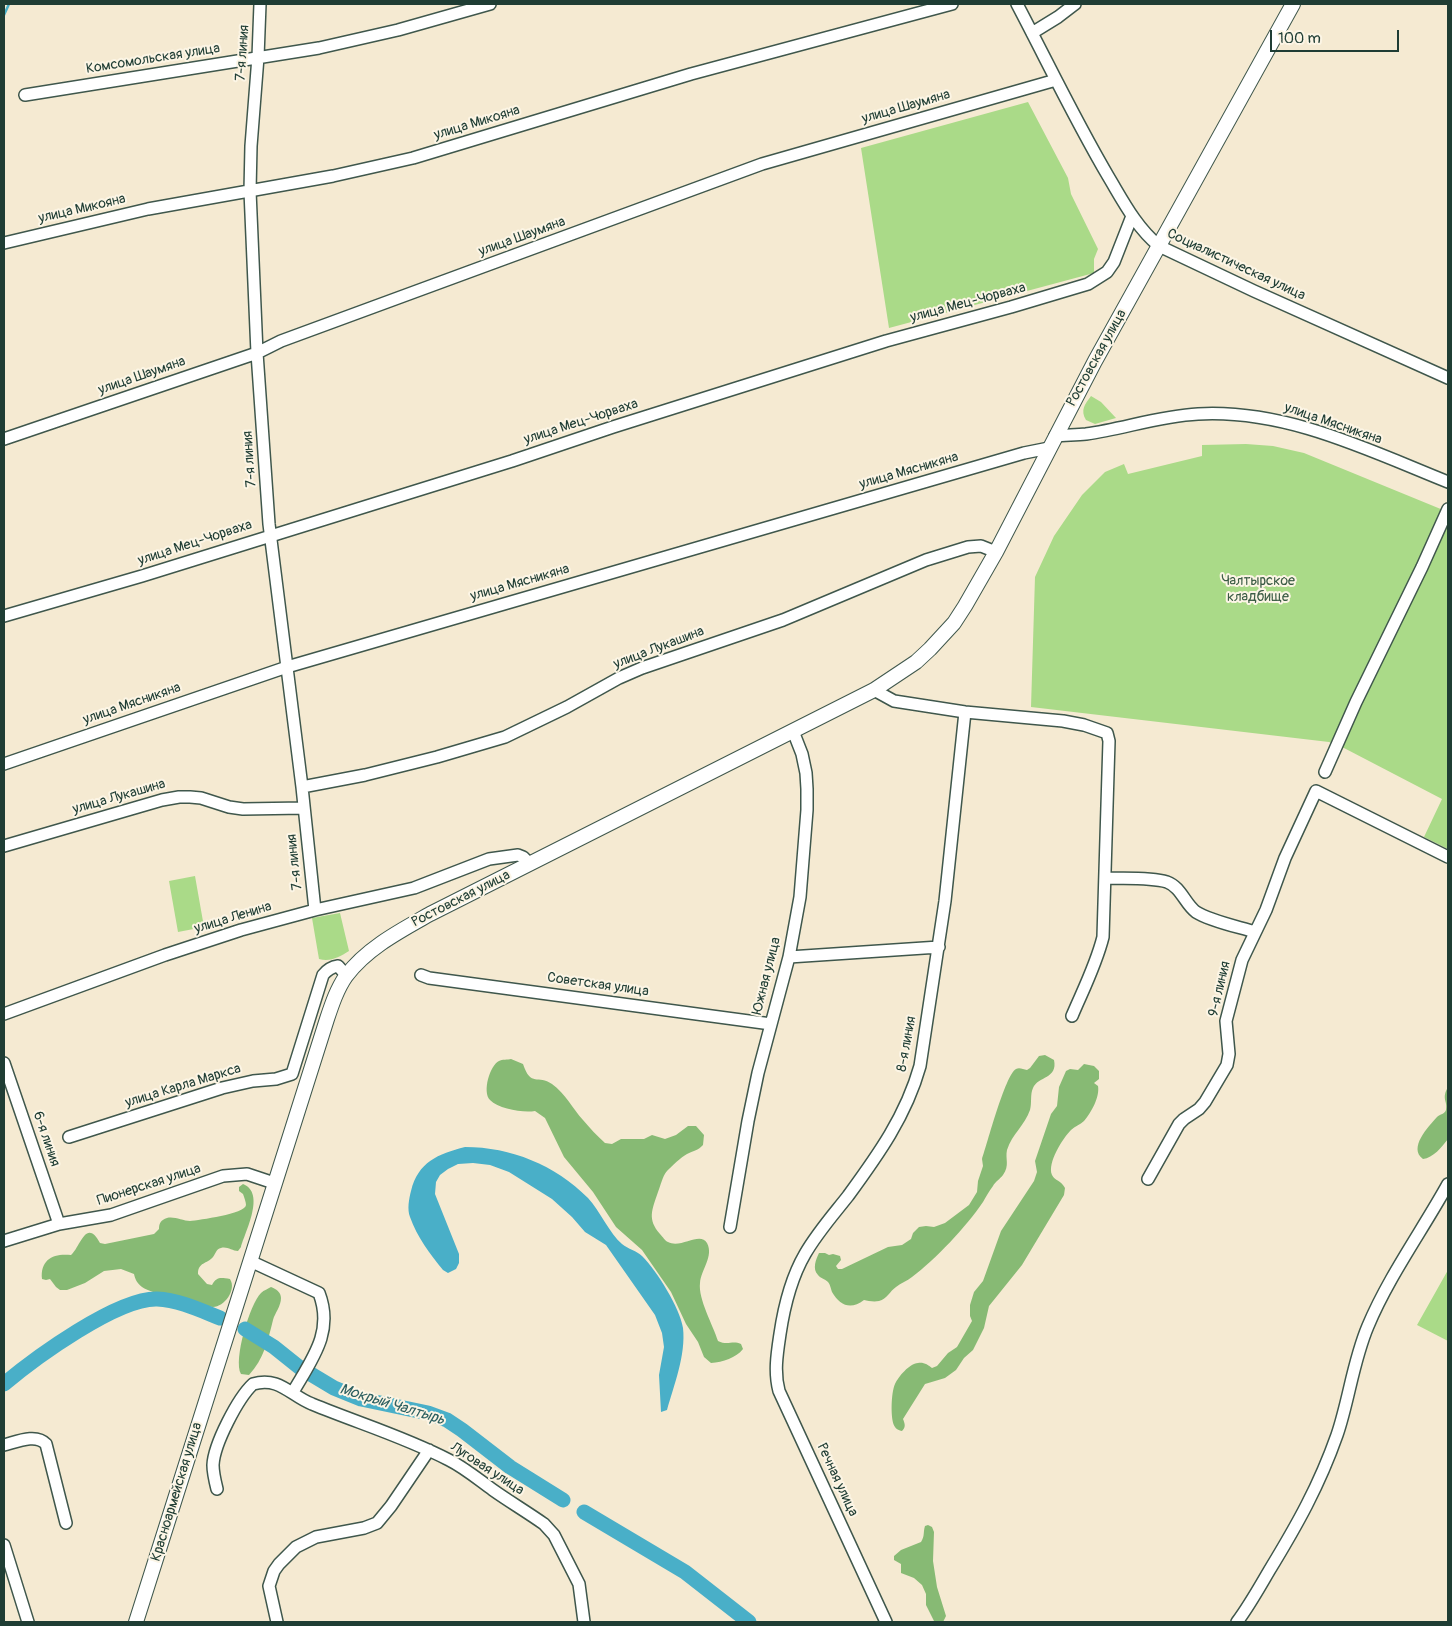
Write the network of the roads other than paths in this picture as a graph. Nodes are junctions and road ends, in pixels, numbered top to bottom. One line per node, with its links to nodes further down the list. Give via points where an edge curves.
1 (260, 4): 8 (street, 7-я линия)
2 (490, 4): 8 (street, Комсомольская улица, via 369,37)
3 (952, 4): 11 (street, улица Микояна, via 691,74 413,158)
4 (1017, 4): 7 (street, Социалистическая улица)
5 (1075, 4): 7 (street)
6 (1293, 4): 14 (main road, Ростовская улица)
7 (1032, 32): 9 (street, Социалистическая улица)
8 (258, 57): 10 (street, Комсомольская улица); 11 (street, 7-я линия)
9 (1056, 80): 12 (street, Социалистическая улица, via 1090,146); 15 (street, улица Шаумяна, via 762,164 281,341)
10 (25, 95)
11 (250, 191): 13 (street, улица Микояна, via 148,209); 15 (street, 7-я линия)
12 (1132, 216): 14 (street, Социалистическая улица); 22 (street, улица Мец-Чорваха, via 1114,262 1107,272 1088,284 877,344)
13 (4, 243)
14 (1159, 246): 16 (street, Социалистическая улица); 17 (main road, Ростовская улица)
15 (257, 353): 18 (street, улица Шаумяна); 22 (street, 7-я линия)
16 (1448, 378)
17 (1055, 436): 19 (main road, Ростовская улица); 20 (street, улица Мясникяна, via 1086,434 1196,414 1244,414 1319,432)
18 (4, 439)
19 (1049, 448): 23 (main road, Ростовская улица); 25 (street, улица Мясникяна)
20 (1448, 482)
21 (1448, 509): 30 (street)
22 (271, 535): 24 (street, улица Мец-Чорваха); 25 (street, 7-я линия)
23 (996, 552): 26 (main road, Ростовская улица, via 965,606 943,636 916,662); 31 (street, улица Лукашина, via 982,546 968,547 926,560 783,620 642,668 505,737 365,775)
24 (4, 616)
25 (287, 667): 29 (street, улица Мясникяна); 31 (street, 7-я линия)
26 (874, 690): 27 (street, via 894,701); 28 (main road, Ростовская улица)
27 (965, 712): 36 (street, via 1063,721 1107,733); 39 (street, 8-я линия)
28 (793, 731): 35 (main road, Ростовская улица); 40 (street, Южная улица, via 806,773 807,810 800,897)
29 (4, 764)
30 (1325, 772)
31 (302, 787): 32 (street, 7-я линия)
32 (304, 808): 33 (street, улица Лукашина, via 243,809 201,798 179,797); 37 (street, 7-я линия)
33 (4, 846)
34 (1448, 857): 38 (street, 9-я линия, via 1316,791)
35 (530, 864): 37 (street, улица Ленина, via 518,855 489,858 414,888); 42 (main road, Ростовская улица, via 403,930 370,951)
36 (1105, 878): 38 (street, via 1167,882 1202,915); 44 (street, via 1103,937)
37 (315, 910): 43 (street, улица Ленина, via 241,930)
38 (1256, 932): 48 (street, 9-я линия, via 1242,960 1227,1012 1227,1065 1205,1102 1179,1124)
39 (939, 947): 40 (street); 56 (street, 8-я линия, via 920,1066 908,1102 880,1150 804,1255 790,1288)
40 (789, 958): 45 (street, Южная улица)
41 (421, 975): 45 (street, Советская улица)
42 (346, 976): 47 (street, улица Карла Маркса, via 338,966 333,966 323,975 292,1074 222,1088); 49 (main road, Ростовская улица, via 333,1000)
43 (4, 1014)
44 (1072, 1016)
45 (771, 1024): 52 (street, Южная улица, via 748,1121)
46 (4, 1063): 51 (street, 6-я линия)
47 (69, 1137)
48 (1148, 1179)
49 (274, 1183): 51 (street, Пионерская улица, via 247,1174 223,1176 111,1215); 54 (main road, Ростовская улица)
50 (1448, 1184): 63 (street, via 1367,1328 1337,1434 1311,1500)
51 (59, 1224): 53 (street, Пионерская улица)
52 (730, 1227)
53 (4, 1241)
54 (250, 1261): 55 (main road, Ростовская улица); 57 (street, via 320,1293 325,1322 323,1333)
55 (243, 1283): 65 (main road, Красноармейская улица)
56 (778, 1346): 68 (street, Речная улица, via 776,1378 779,1391)
57 (294, 1392): 59 (street, Луговая улица, via 311,1404); 60 (street, Луговая улица, via 267,1382 253,1384 239,1400 215,1453 213,1464)
58 (4, 1445): 61 (street, via 32,1438 44,1441)
59 (429, 1450): 66 (street, via 377,1522 364,1528 316,1537 296,1547 279,1564 269,1586); 67 (street, Луговая улица, via 463,1468 544,1524 554,1535 579,1584)
60 (217, 1489)
61 (66, 1523)
62 (4, 1545): 64 (street)
63 (1241, 1620)
64 (28, 1622)
65 (136, 1622)
66 (277, 1622)
67 (584, 1622)
68 (886, 1622)

